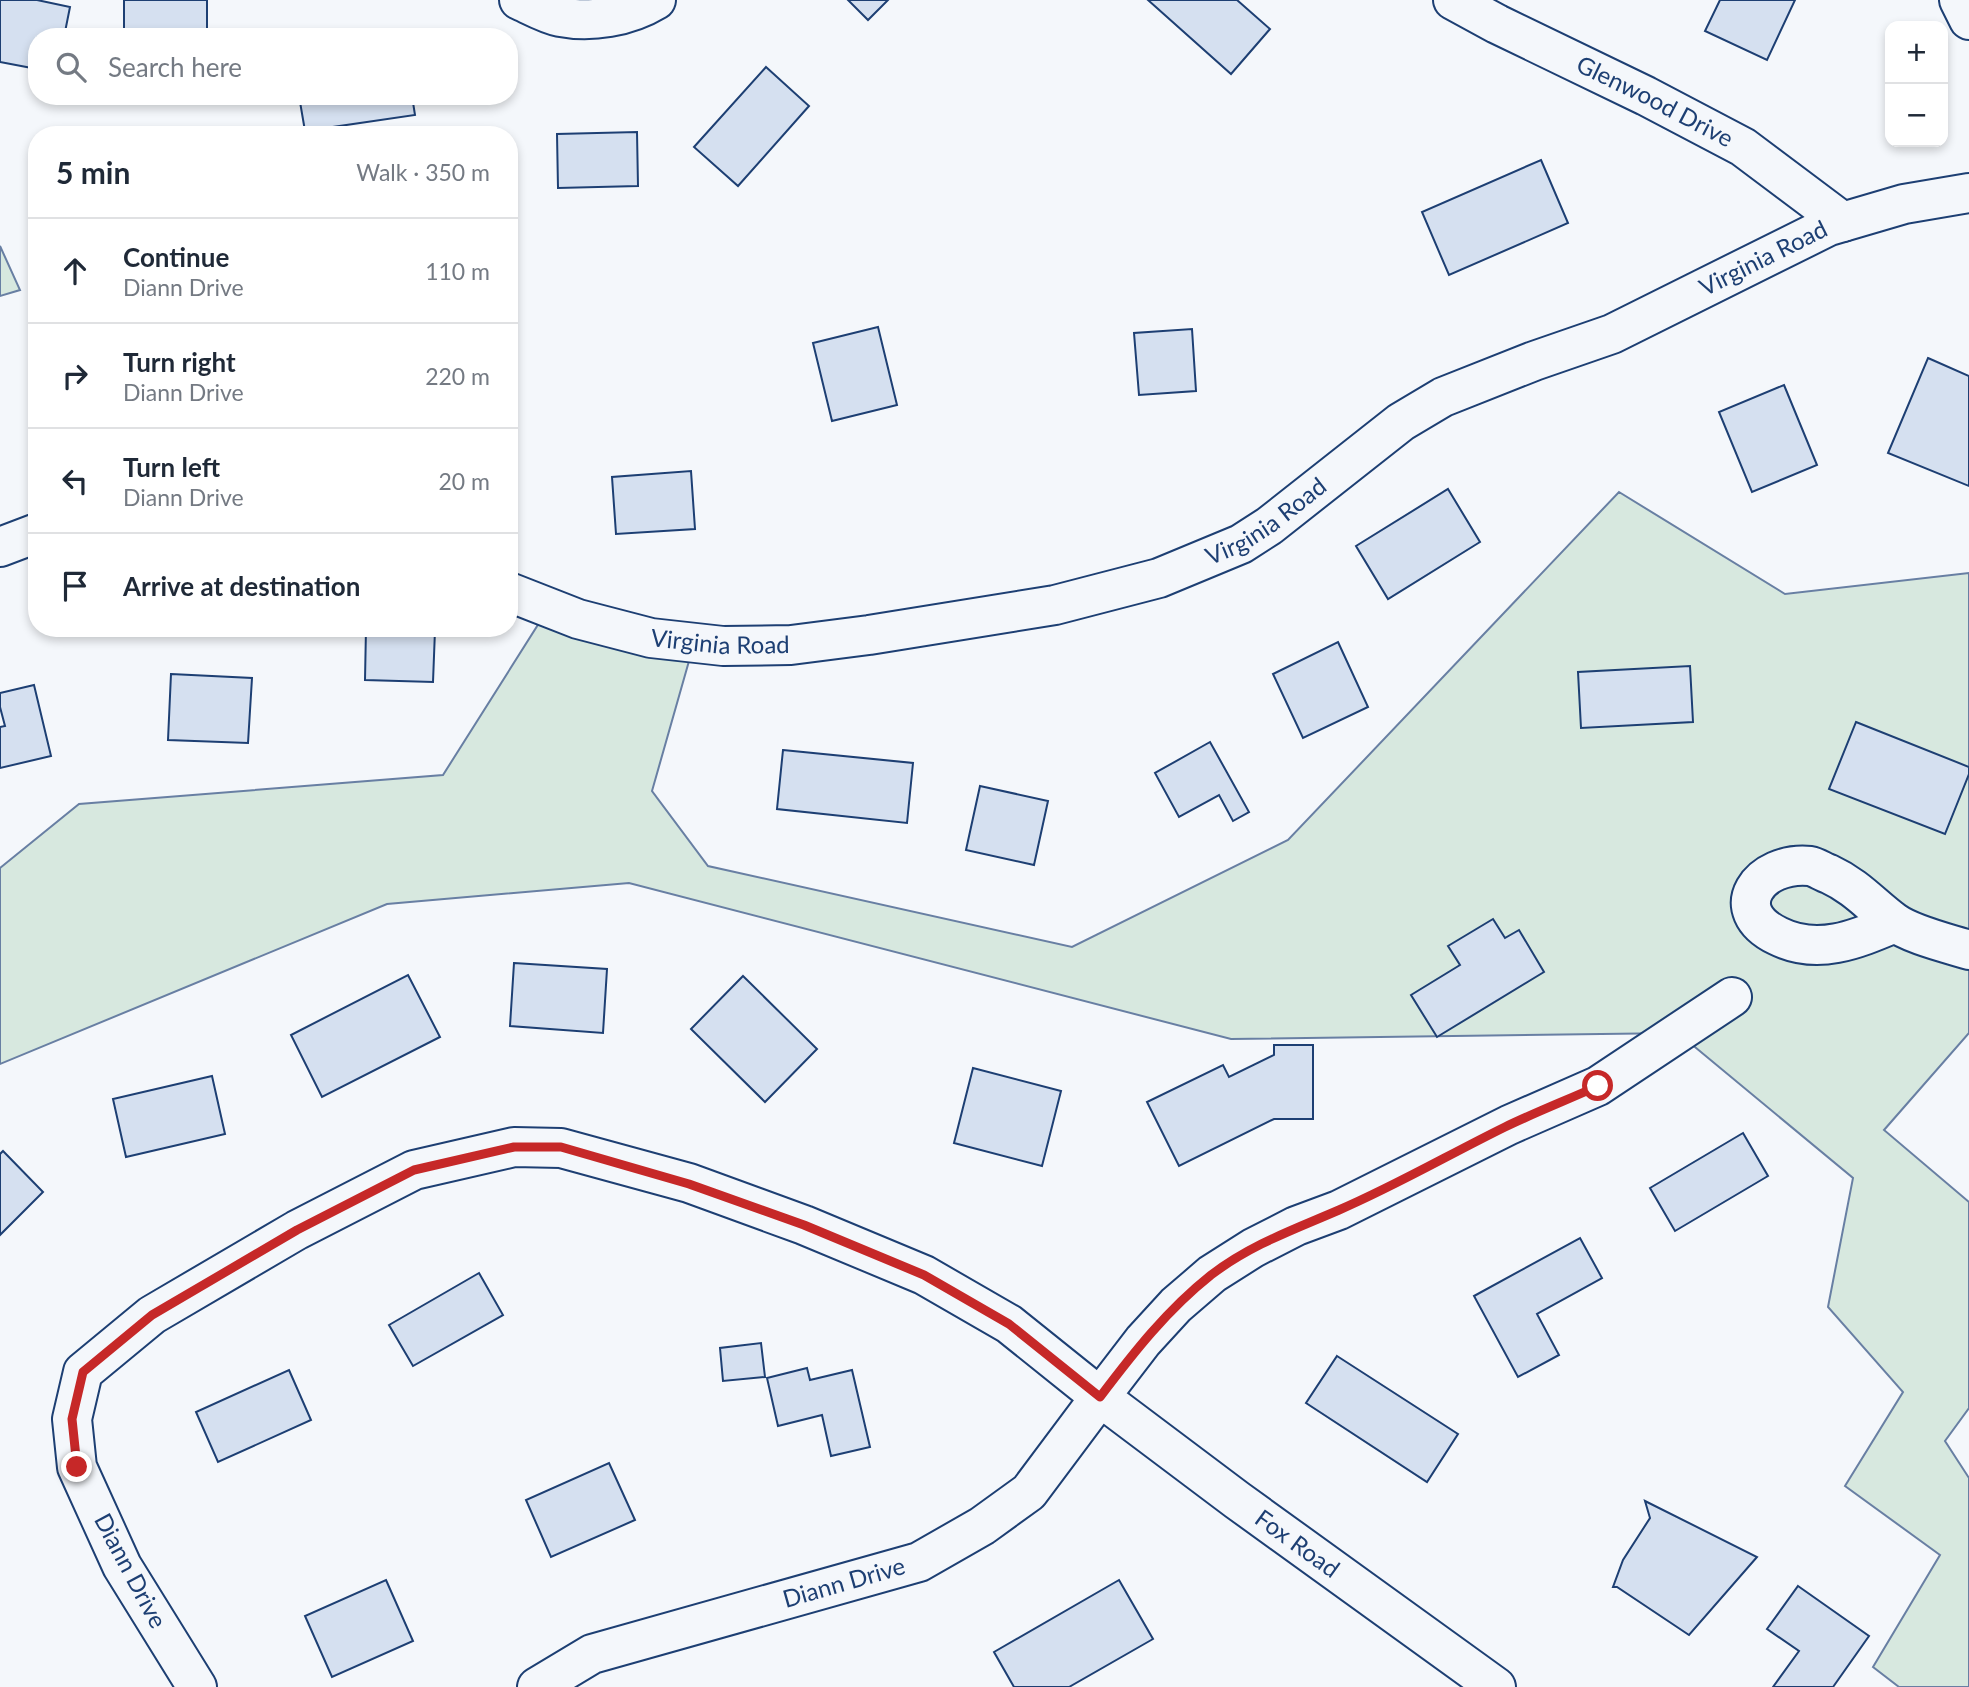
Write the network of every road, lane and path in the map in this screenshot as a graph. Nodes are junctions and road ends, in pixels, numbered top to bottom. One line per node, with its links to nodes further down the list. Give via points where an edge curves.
1 (519, 0): 2 (street, via 580,20 628,12)
2 (656, 0)
3 (1453, 0): 7 (street, Glenwood Drive, via 1743,147)
4 (1959, 0): 5 (street)
5 (1969, 20)
6 (1969, 193): 7 (street, Virginia Road, via 1903,204)
7 (1843, 222): 10 (street, Virginia Road, via 1612,334 1443,397 1401,422 1241,544 1159,578 1055,605 791,645 723,646 651,638 578,619)
8 (28, 536): 9 (street)
9 (0, 547)
10 (518, 596)
11 (1895, 923): 12 (street)
12 (1969, 950)
13 (1732, 998): 14 (street, Diann Drive, via 1598,1086 1253,1248 1175,1305)
14 (1100, 1397): 15 (street, Diann Drive, via 1009,1324 924,1275 689,1184 561,1147 514,1147 414,1170 297,1230 152,1315 83,1372 72,1419 77,1467 122,1566); 16 (street, Diann Drive, via 1029,1492 919,1562 592,1654); 17 (street, Fox Road)
15 (197, 1687)
16 (537, 1687)
17 (1496, 1687)

